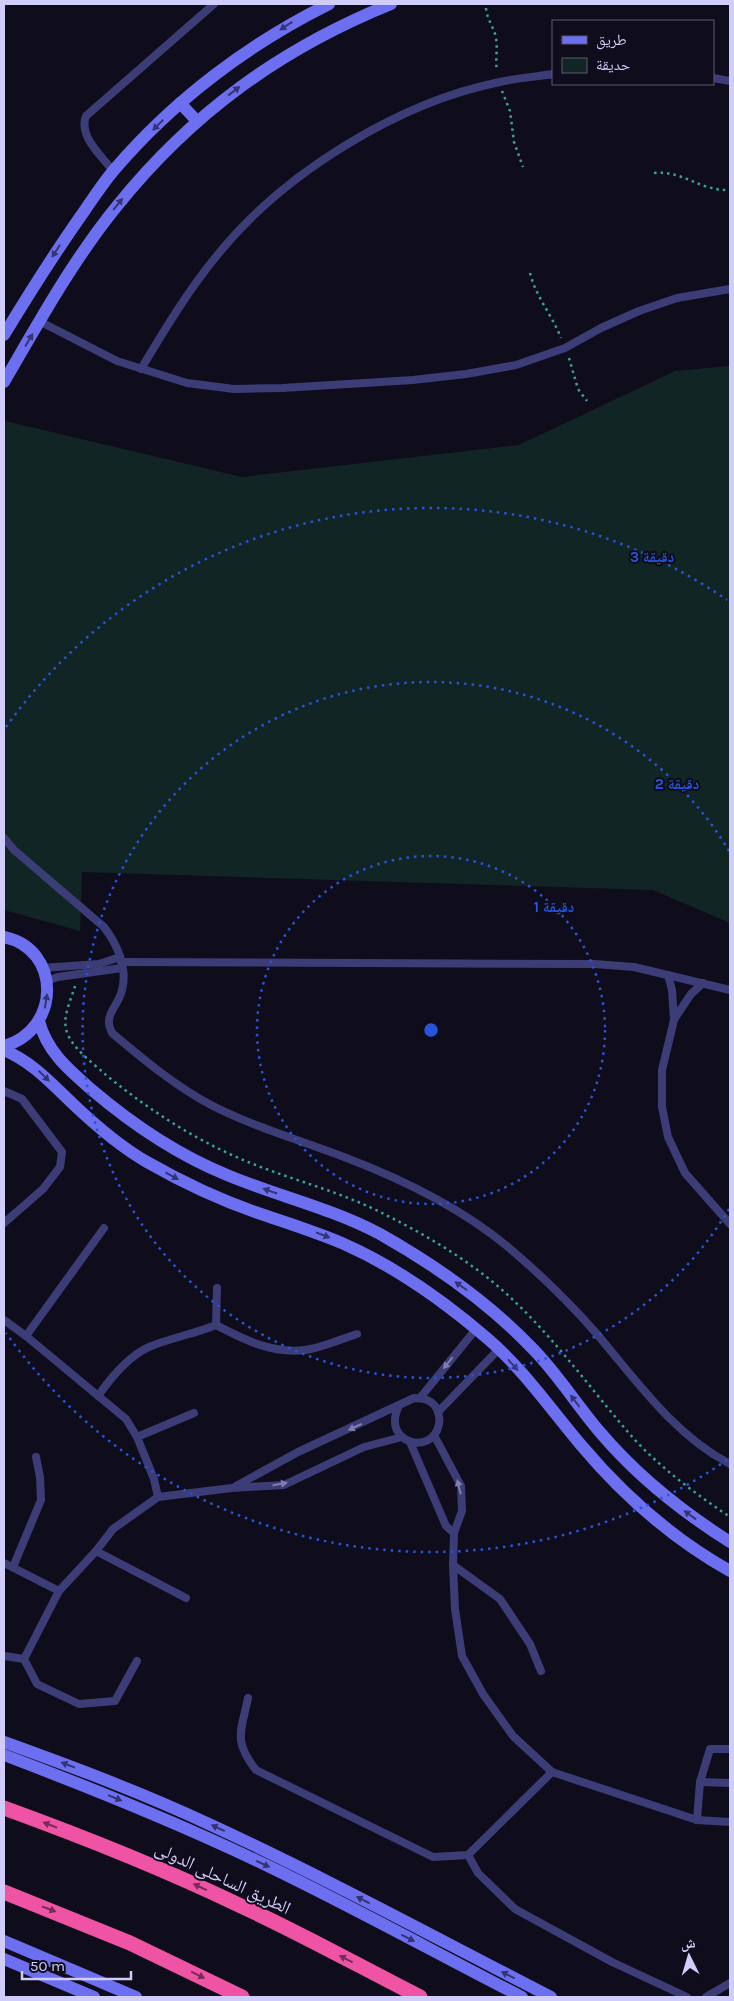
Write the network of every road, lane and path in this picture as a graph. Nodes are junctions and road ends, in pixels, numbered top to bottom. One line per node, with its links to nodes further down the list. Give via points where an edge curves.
1 (214, 4): 9 (lane, via 86,116 86,136)
2 (329, 4): 7 (street, one-way to 7, via 294,21 235,59)
3 (391, 4): 8 (street, one-way to 3, via 248,80 304,45)
4 (552, 74): 17 (lane, via 499,82 446,97 395,118 346,144 301,175 220,251 187,294)
5 (714, 78): 6 (lane)
6 (730, 81)
7 (180, 103): 8 (street); 9 (street, one-way to 9)
8 (197, 120): 14 (street, one-way to 8, via 116,207 154,162)
9 (113, 171): 15 (street, one-way to 15, via 61,244)
10 (654, 173): 11 (path, via 671,173 708,188)
11 (730, 190)
12 (530, 273): 16 (path, via 537,294 555,321)
13 (730, 289): 16 (lane, via 677,298 638,311)
14 (39, 321): 17 (lane, via 97,352); 18 (street, one-way to 14)
15 (4, 335)
16 (565, 348): 17 (lane, via 516,365 466,374 351,385 234,389 187,383); 19 (path, via 578,389)
17 (141, 369)
18 (4, 382)
19 (587, 401)
20 (4, 838): 22 (lane, via 104,927)
21 (4, 937): 23 (street, via 23,945)
22 (121, 962): 23 (lane); 24 (lane, via 595,964 634,967); 25 (lane); 54 (lane, via 123,989 109,1014 109,1027 159,1072 210,1104 266,1130 402,1181 456,1210 553,1286 685,1433)
23 (42, 968): 25 (street)
24 (668, 975): 26 (lane); 28 (lane)
25 (46, 981): 29 (street, one-way to 25, via 46,1002)
26 (703, 983): 27 (lane); 28 (lane, via 681,1006)
27 (730, 990)
28 (674, 1020): 34 (lane, via 662,1070 662,1107 668,1138 685,1173)
29 (39, 1021): 30 (street, via 28,1034); 38 (street, one-way to 29, via 446,1275 380,1235 331,1212 225,1174 167,1144 122,1114 65,1066 47,1042)
30 (4, 1046)
31 (4, 1050): 40 (street, one-way to 40, via 40,1072 84,1114 144,1161 229,1203 345,1244 424,1289)
32 (4, 1090): 33 (lane, via 22,1099 62,1152 60,1167 43,1189)
33 (4, 1224)
34 (730, 1224)
35 (104, 1228): 42 (lane)
36 (217, 1288): 39 (lane)
37 (4, 1320): 42 (lane)
38 (505, 1322): 43 (street); 58 (street, one-way to 38, via 673,1503 627,1462 553,1371)
39 (216, 1325): 41 (lane, via 272,1349 305,1350); 44 (lane, via 147,1348 116,1371)
40 (476, 1329): 43 (street); 45 (lane, one-way to 45)
41 (357, 1334)
42 (26, 1336): 44 (lane)
43 (494, 1344): 47 (lane); 63 (street, one-way to 63, via 631,1499 687,1544)
44 (98, 1396): 50 (lane, via 126,1419)
45 (420, 1398): 46 (lane, via 409,1399); 47 (lane, via 431,1402)
46 (399, 1406): 51 (lane, via 394,1422); 55 (lane, one-way to 55, via 298,1452)
47 (438, 1412): 49 (lane, via 440,1420)
48 (194, 1413): 50 (lane)
49 (434, 1435): 52 (lane, via 423,1442); 57 (lane, one-way to 49, via 462,1511 461,1486)
50 (137, 1437): 56 (lane)
51 (402, 1437): 52 (lane); 55 (lane, one-way to 51, via 284,1484 364,1447)
52 (410, 1442): 57 (lane, via 446,1526)
53 (36, 1457): 62 (lane, via 41,1500)
54 (730, 1464)
55 (232, 1488): 56 (lane)
56 (158, 1497): 59 (lane, via 112,1529)
57 (454, 1533): 61 (lane)
58 (730, 1542)
59 (96, 1551): 64 (lane); 65 (lane)
60 (4, 1563): 62 (lane)
61 (453, 1565): 69 (lane, via 500,1599 530,1644); 74 (lane, via 462,1656 483,1694 513,1736)
62 (13, 1567): 64 (lane)
63 (730, 1571)
64 (59, 1591): 67 (lane)
65 (186, 1598)
66 (4, 1656): 67 (lane)
67 (24, 1658): 68 (lane, via 37,1684 79,1704 115,1701)
68 (137, 1660)
69 (541, 1671)
70 (248, 1698): 80 (lane, via 240,1739 244,1755 256,1770 432,1857)
71 (4, 1742): 90 (street, one-way to 71, via 226,1832 139,1794)
72 (730, 1750): 75 (lane, via 710,1749)
73 (4, 1756): 89 (street, one-way to 89, via 134,1806 272,1868)
74 (552, 1772): 78 (lane); 80 (lane)
75 (700, 1782): 76 (lane); 78 (lane)
76 (730, 1783)
77 (4, 1808): 88 (highway, الطريق الساحلى الدولى, one-way to 77, via 226,1898)
78 (697, 1820): 79 (lane)
79 (730, 1822)
80 (468, 1855): 91 (lane, via 478,1872 515,1910 612,1962)
81 (4, 1892): 87 (highway, one-way to 87, via 130,1943)
82 (5, 1944): 86 (street)
83 (4, 1959): 85 (street)
84 (730, 1983): 92 (lane)
85 (94, 1997)
86 (136, 1997)
87 (242, 1997)
88 (420, 1997)
89 (522, 1997)
90 (551, 1997)
91 (687, 1997)
92 (706, 1997)

